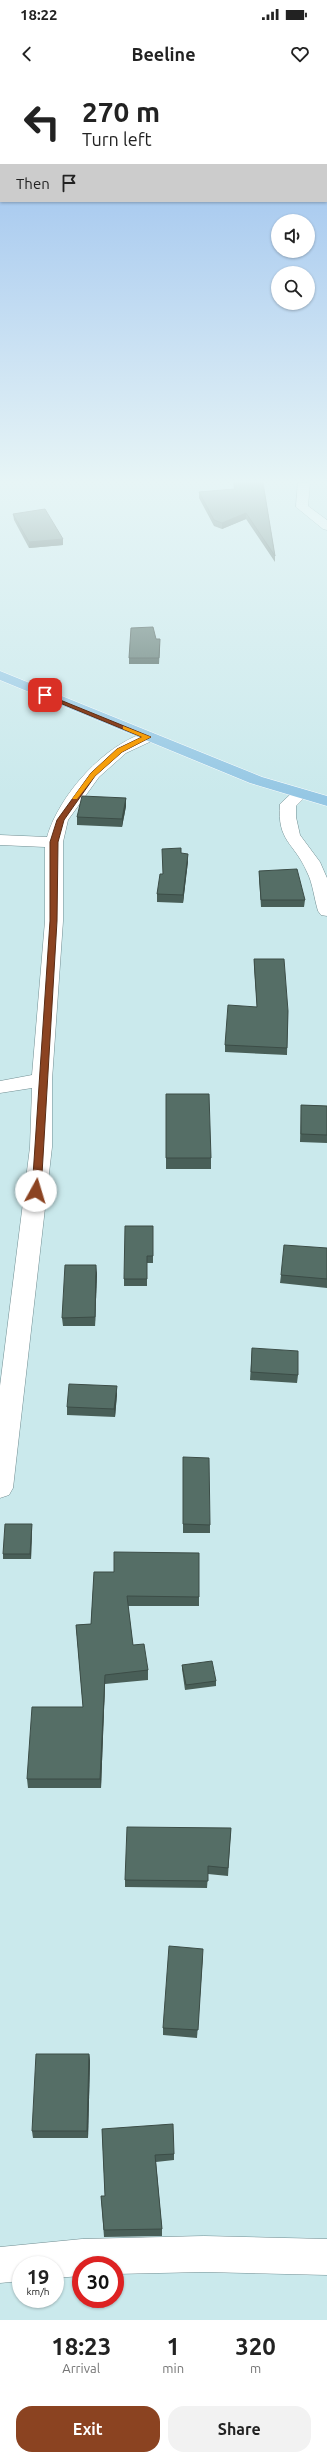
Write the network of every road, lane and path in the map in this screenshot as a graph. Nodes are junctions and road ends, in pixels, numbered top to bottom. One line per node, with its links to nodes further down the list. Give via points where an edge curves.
1 (0, 675): 2 (main road)
2 (148, 737): 3 (main road, via 256,780); 6 (street, via 120,750 93,774 60,820)
3 (300, 794): 4 (main road); 7 (street, via 288,804 286,819 289,835 316,873)
4 (327, 801)
5 (0, 840): 6 (street)
6 (54, 842): 8 (street, via 54,921)
7 (327, 911)
8 (42, 1080): 9 (street); 10 (street, via 41,1147)
9 (0, 1087)
10 (0, 1488)
11 (327, 2257): 12 (street, via 248,2253 148,2253 66,2257)
12 (0, 2265)

